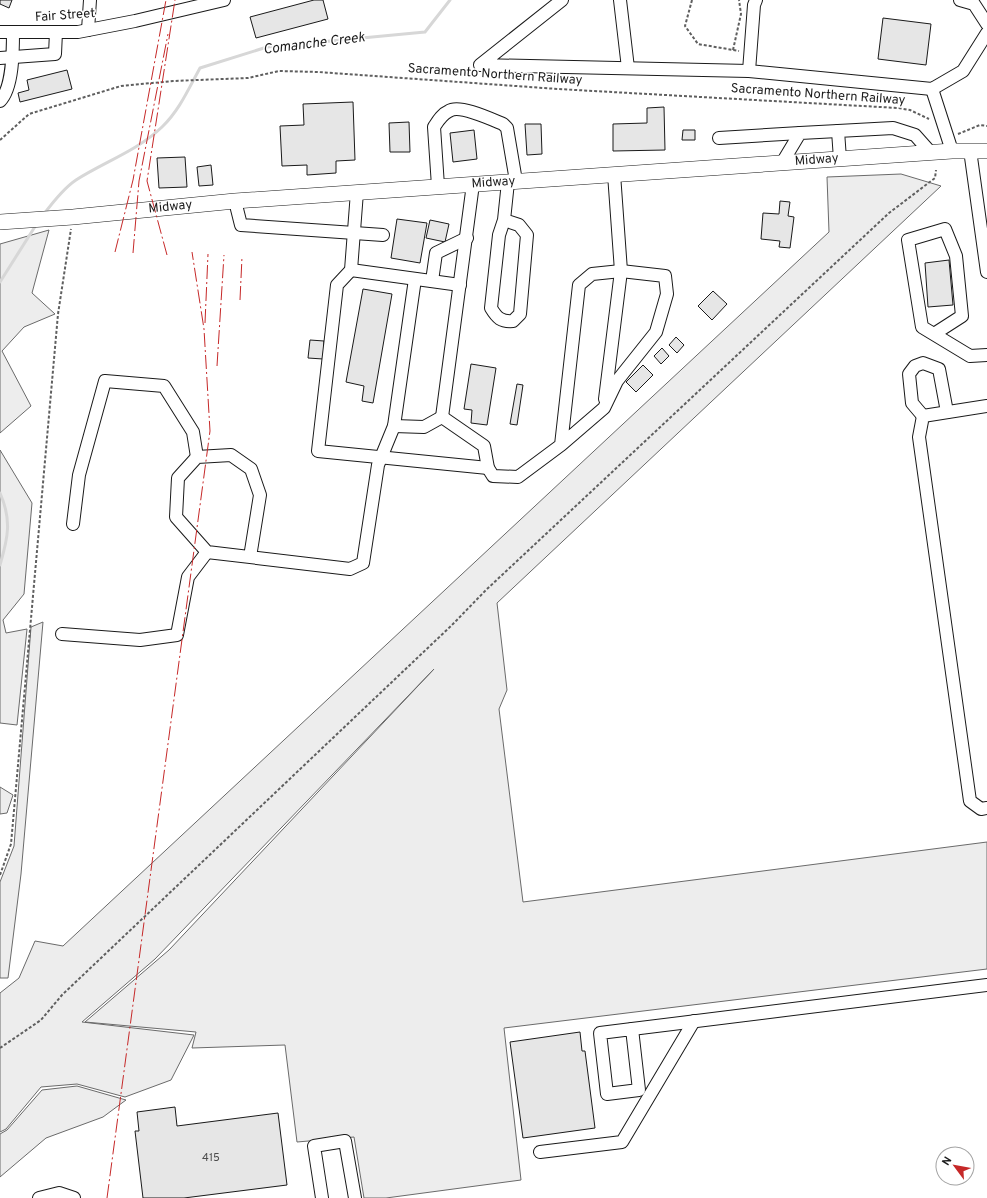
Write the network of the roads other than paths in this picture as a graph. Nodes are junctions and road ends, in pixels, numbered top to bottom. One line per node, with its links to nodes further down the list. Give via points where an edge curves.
1 (90, 0): 8 (street)
2 (224, 0): 8 (street, Fair Street)
3 (562, 0): 15 (street, via 480,65)
4 (620, 0): 15 (street)
5 (756, 0): 16 (street)
6 (960, 0): 7 (street, via 974,4)
7 (987, 24)
8 (88, 30): 11 (street, Fair Street)
9 (0, 32): 10 (street, Fair Street)
10 (13, 32): 11 (street, Fair Street); 14 (street)
11 (56, 32): 14 (street, via 55,54)
12 (987, 32): 17 (street, via 963,71)
13 (0, 58): 14 (street)
14 (12, 58): 18 (street, via 6,95)
15 (628, 68): 16 (street)
16 (749, 71): 17 (street)
17 (932, 89): 23 (street)
18 (0, 101)
19 (838, 131): 20 (street); 25 (street, via 892,128 915,135); 26 (street)
20 (800, 133): 21 (street); 27 (street)
21 (719, 138)
22 (970, 150): 23 (main road, Midway); 24 (main road, Midway); 41 (street)
23 (952, 151): 25 (main road, Midway)
24 (987, 151)
25 (931, 153): 26 (main road, Midway)
26 (840, 159): 27 (main road, Midway)
27 (782, 163): 28 (main road, Midway)
28 (614, 174): 29 (main road, Midway); 40 (street)
29 (512, 181): 30 (main road, Midway); 31 (street, via 507,128 503,124 458,108 442,116 434,127); 34 (street)
30 (473, 184): 31 (main road, Midway); 38 (street)
31 (438, 186): 32 (main road, Midway)
32 (358, 192): 33 (main road, Midway); 36 (street)
33 (234, 201): 35 (main road, Midway); 36 (street, via 241,225)
34 (504, 220): 34 (street, via 499,235 491,308 496,317 505,322 513,321 520,314 527,236 519,225)
35 (0, 222)
36 (354, 232): 37 (street); 39 (street)
37 (383, 235)
38 (467, 238): 43 (street, via 436,254); 44 (street)
39 (351, 270): 42 (street); 55 (street, via 337,285 318,451)
40 (621, 271): 48 (street); 48 (street, via 665,276 667,294 656,332 618,381); 53 (street, via 592,274 579,286)
41 (987, 272)
42 (414, 279): 43 (street); 52 (street)
43 (432, 282): 44 (street)
44 (460, 285): 51 (street)
45 (934, 334): 45 (street, via 922,327 908,240 945,229 956,256 962,316); 46 (street, via 970,356)
46 (987, 355)
47 (987, 406): 49 (street)
48 (604, 408): 53 (street)
49 (947, 412): 50 (street); 50 (street, via 939,369 923,363 915,366 909,374 912,403)
50 (923, 416): 61 (street, via 919,437 970,800 981,809)
51 (442, 417): 52 (street, via 424,427); 56 (street, via 484,446)
52 (394, 426): 55 (street)
53 (561, 445): 56 (street, via 518,477 493,476)
54 (197, 457): 57 (street, via 193,432 164,386 104,381 79,475); 58 (street, via 178,478 176,517); 59 (street, via 231,456 251,469 260,495)
55 (382, 457): 56 (street); 59 (street, via 378,465 363,563 350,569)
56 (488, 468)
57 (73, 524)
58 (207, 552): 59 (street); 60 (street, via 188,577 177,635 140,640)
59 (250, 557)
60 (62, 634)
61 (987, 808)
62 (987, 985): 63 (street)
63 (694, 1021): 64 (street); 65 (street)
64 (632, 1029): 65 (street); 65 (street, via 600,1033 607,1094)
65 (644, 1093): 66 (street, via 622,1142)
66 (540, 1152)
67 (39, 1198): 68 (street, via 59,1193)
68 (74, 1198)
69 (322, 1198): 70 (street, via 314,1146 345,1141)
70 (355, 1198)

